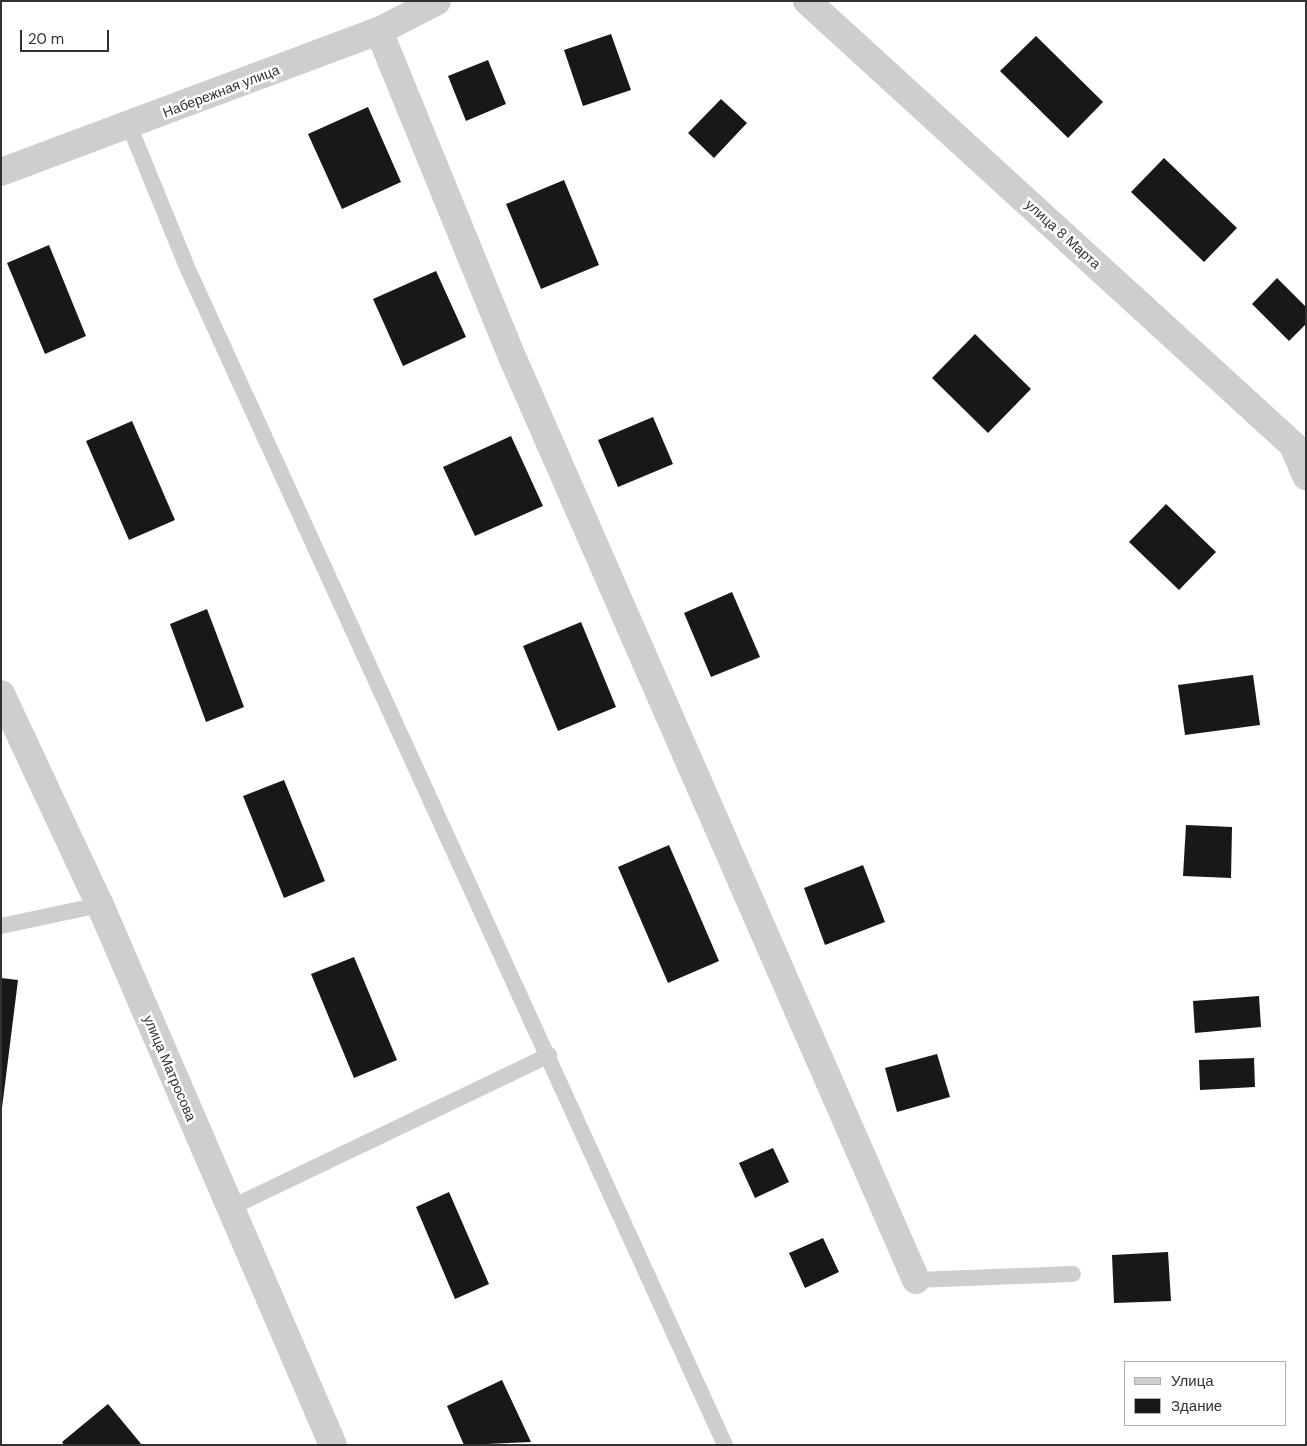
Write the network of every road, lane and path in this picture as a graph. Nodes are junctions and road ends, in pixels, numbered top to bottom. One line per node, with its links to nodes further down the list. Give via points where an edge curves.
1 (437, 1): 3 (street, Набережная улица)
2 (807, 1): 6 (street, улица 8 Марта)
3 (379, 31): 4 (street, Набережная улица); 14 (street, via 514,361)
4 (129, 126): 5 (street, Набережная улица); 11 (lane, via 186,265)
5 (1, 172)
6 (1299, 442): 7 (street, улица 8 Марта)
7 (1306, 476)
8 (1, 694): 9 (street, улица Матросова)
9 (100, 905): 10 (lane); 12 (street, улица Матросова)
10 (1, 926)
11 (549, 1054): 12 (lane); 16 (lane)
12 (230, 1208): 15 (street, улица Матросова)
13 (1073, 1274): 14 (lane)
14 (916, 1280)
15 (333, 1445)
16 (725, 1445)

